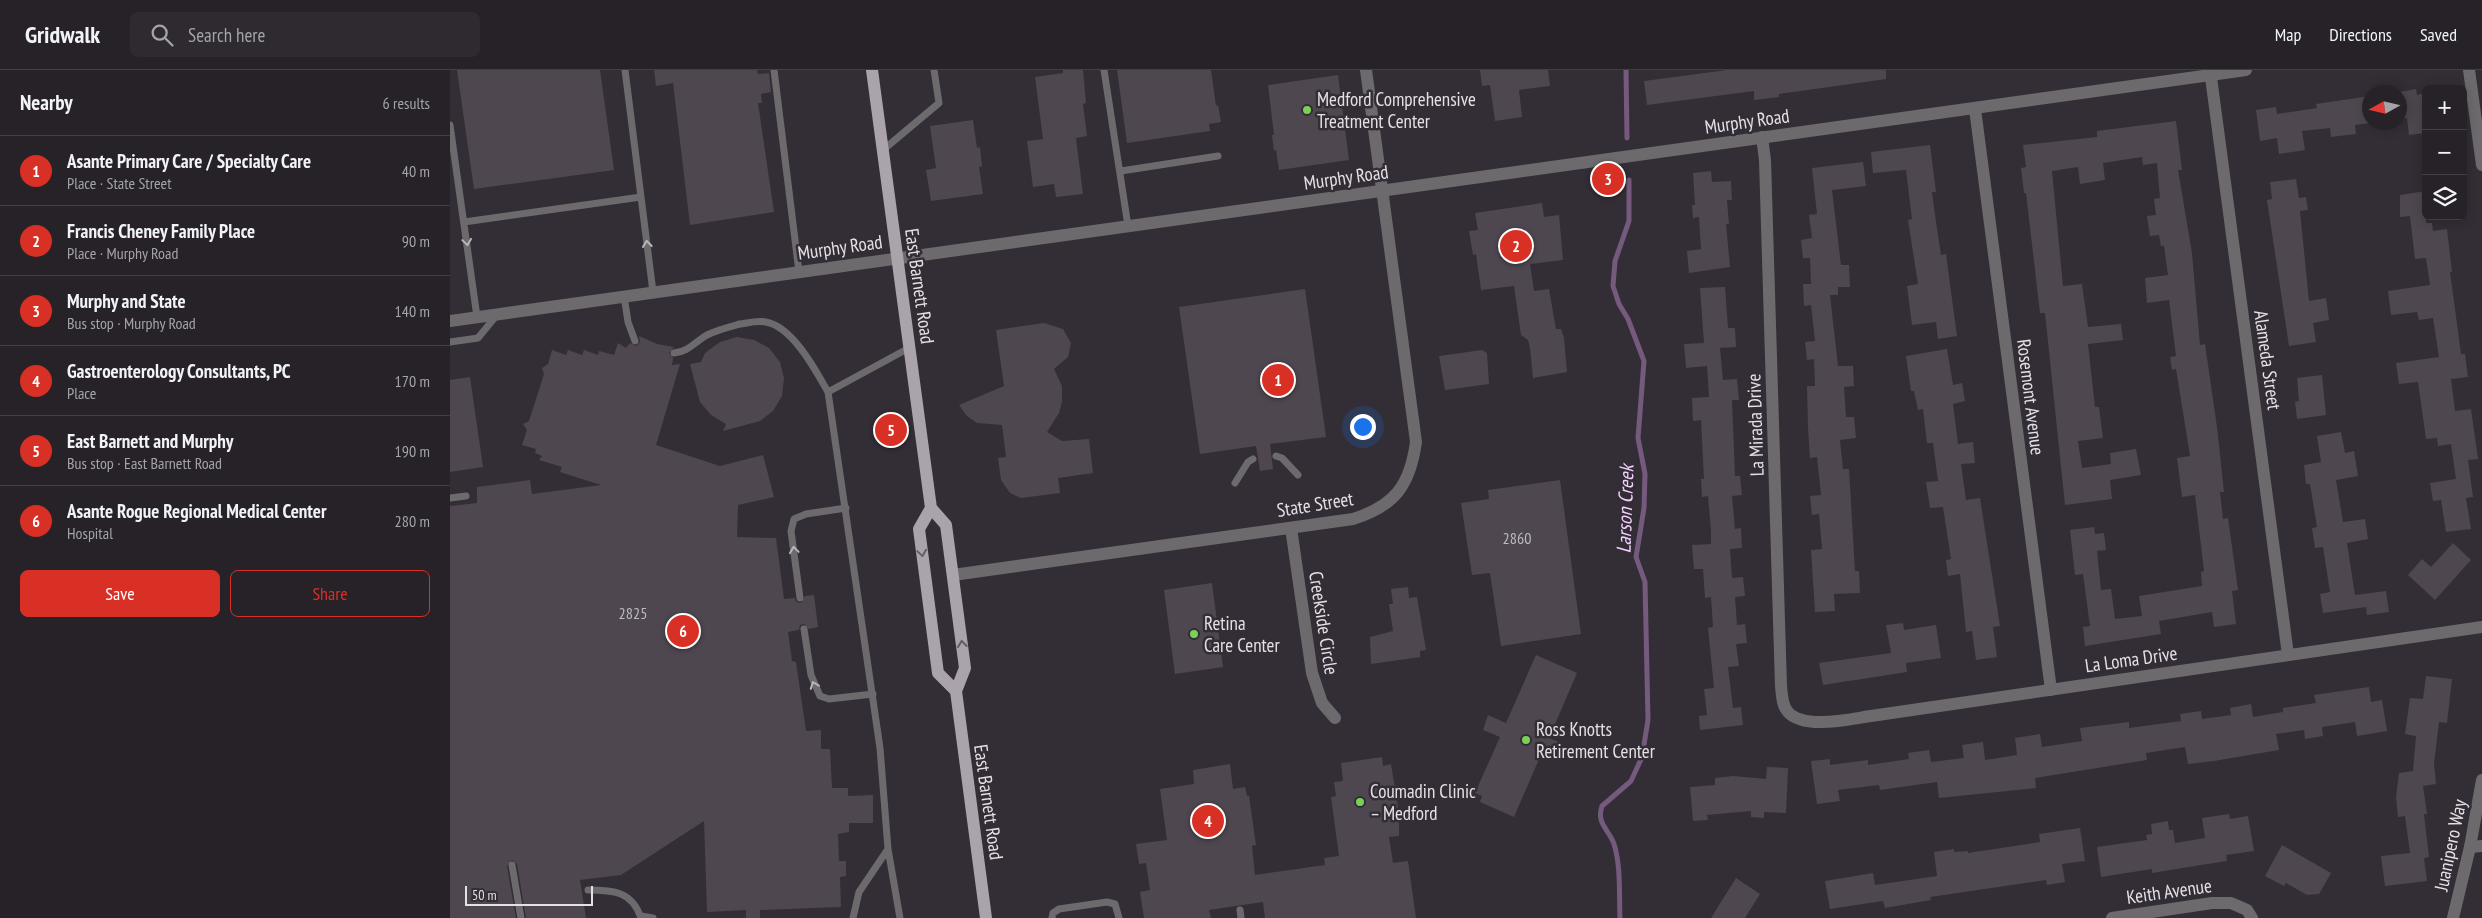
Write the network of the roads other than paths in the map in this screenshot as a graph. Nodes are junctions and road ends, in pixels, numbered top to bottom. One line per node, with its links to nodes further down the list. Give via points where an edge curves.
1 (625, 70): 18 (lane)
2 (774, 70): 22 (lane)
3 (872, 70): 13 (main road, East Barnett Road)
4 (934, 70): 13 (lane, via 939,103)
5 (1104, 70): 16 (lane)
6 (1366, 70): 17 (street, State Street)
7 (2246, 70): 9 (street, Murphy Road)
8 (2469, 70): 15 (street)
9 (2210, 72): 10 (street, Murphy Road); 46 (street, Alameda Street)
10 (1975, 109): 12 (street, Murphy Road); 47 (street, Rosemont Avenue)
11 (450, 125): 19 (lane)
12 (1762, 137): 17 (street, Murphy Road); 50 (street, La Mirada Drive, via 1781,686)
13 (882, 150): 21 (main road, East Barnett Road)
14 (1218, 156): 16 (lane)
15 (2482, 165)
16 (1121, 171): 20 (lane)
17 (1382, 191): 20 (street, Murphy Road); 41 (street, State Street, via 1416,442 1413,466 1392,499 1373,512 1353,519)
18 (641, 197): 19 (lane); 23 (lane, one-way to 18)
19 (464, 222): 26 (lane, one-way to 26)
20 (1128, 226): 21 (street, Murphy Road)
21 (898, 258): 22 (street, Murphy Road); 30 (main road, East Barnett Road)
22 (799, 272): 23 (street, Murphy Road)
23 (653, 292): 24 (street, Murphy Road)
24 (624, 296): 25 (street, Murphy Road); 28 (lane)
25 (497, 314): 26 (street, Murphy Road); 29 (lane, via 478,338)
26 (477, 317): 27 (street, Murphy Road)
27 (450, 320)
28 (635, 341)
29 (450, 342)
30 (910, 348): 32 (lane); 40 (main road, East Barnett Road)
31 (674, 353): 32 (lane, via 686,350 707,335 726,327 767,322 782,329 796,342)
32 (828, 392): 39 (lane)
33 (1276, 456): 35 (lane)
34 (1253, 459): 36 (lane)
35 (1298, 475)
36 (1235, 484)
37 (466, 496): 38 (lane)
38 (450, 498)
39 (846, 508): 43 (lane, one-way to 39, via 791,531 794,519); 49 (lane)
40 (931, 508): 42 (main road, East Barnett Road, via 946,525); 48 (main road, one-way to 48, via 919,529 935,653 938,672)
41 (1291, 528): 42 (street, State Street); 51 (street, Creekside Circle, via 1312,673 1322,703)
42 (953, 575): 48 (main road, East Barnett Road, one-way to 42, via 965,668)
43 (800, 598)
44 (2482, 627): 46 (street, La Loma Drive)
45 (804, 629): 49 (lane, one-way to 45, via 829,699 820,696 810,675)
46 (2288, 655): 47 (street, La Loma Drive)
47 (2051, 690): 50 (street, La Loma Drive, via 1822,722 1800,719)
48 (956, 691): 63 (main road, East Barnett Road)
49 (872, 694): 54 (lane)
50 (1787, 712)
51 (1335, 718)
52 (2482, 780): 53 (street, Juanipero Way)
53 (2476, 847): 69 (street, Juanipero Way)
54 (888, 850): 61 (lane, via 859,892); 62 (lane)
55 (512, 865): 59 (lane)
56 (588, 890): 58 (lane, via 608,890 624,895 634,903)
57 (1240, 910): 66 (lane)
58 (641, 917): 60 (lane)
59 (521, 918)
60 (653, 918)
61 (853, 918)
62 (900, 918)
63 (986, 918)
64 (1052, 918): 65 (lane, via 1053,912 1059,909 1107,902 1115,904)
65 (1119, 918)
66 (1241, 918)
67 (2112, 918): 68 (street, Keith Avenue, via 2212,903 2231,903 2247,910)
68 (2252, 918)
69 (2453, 918)

